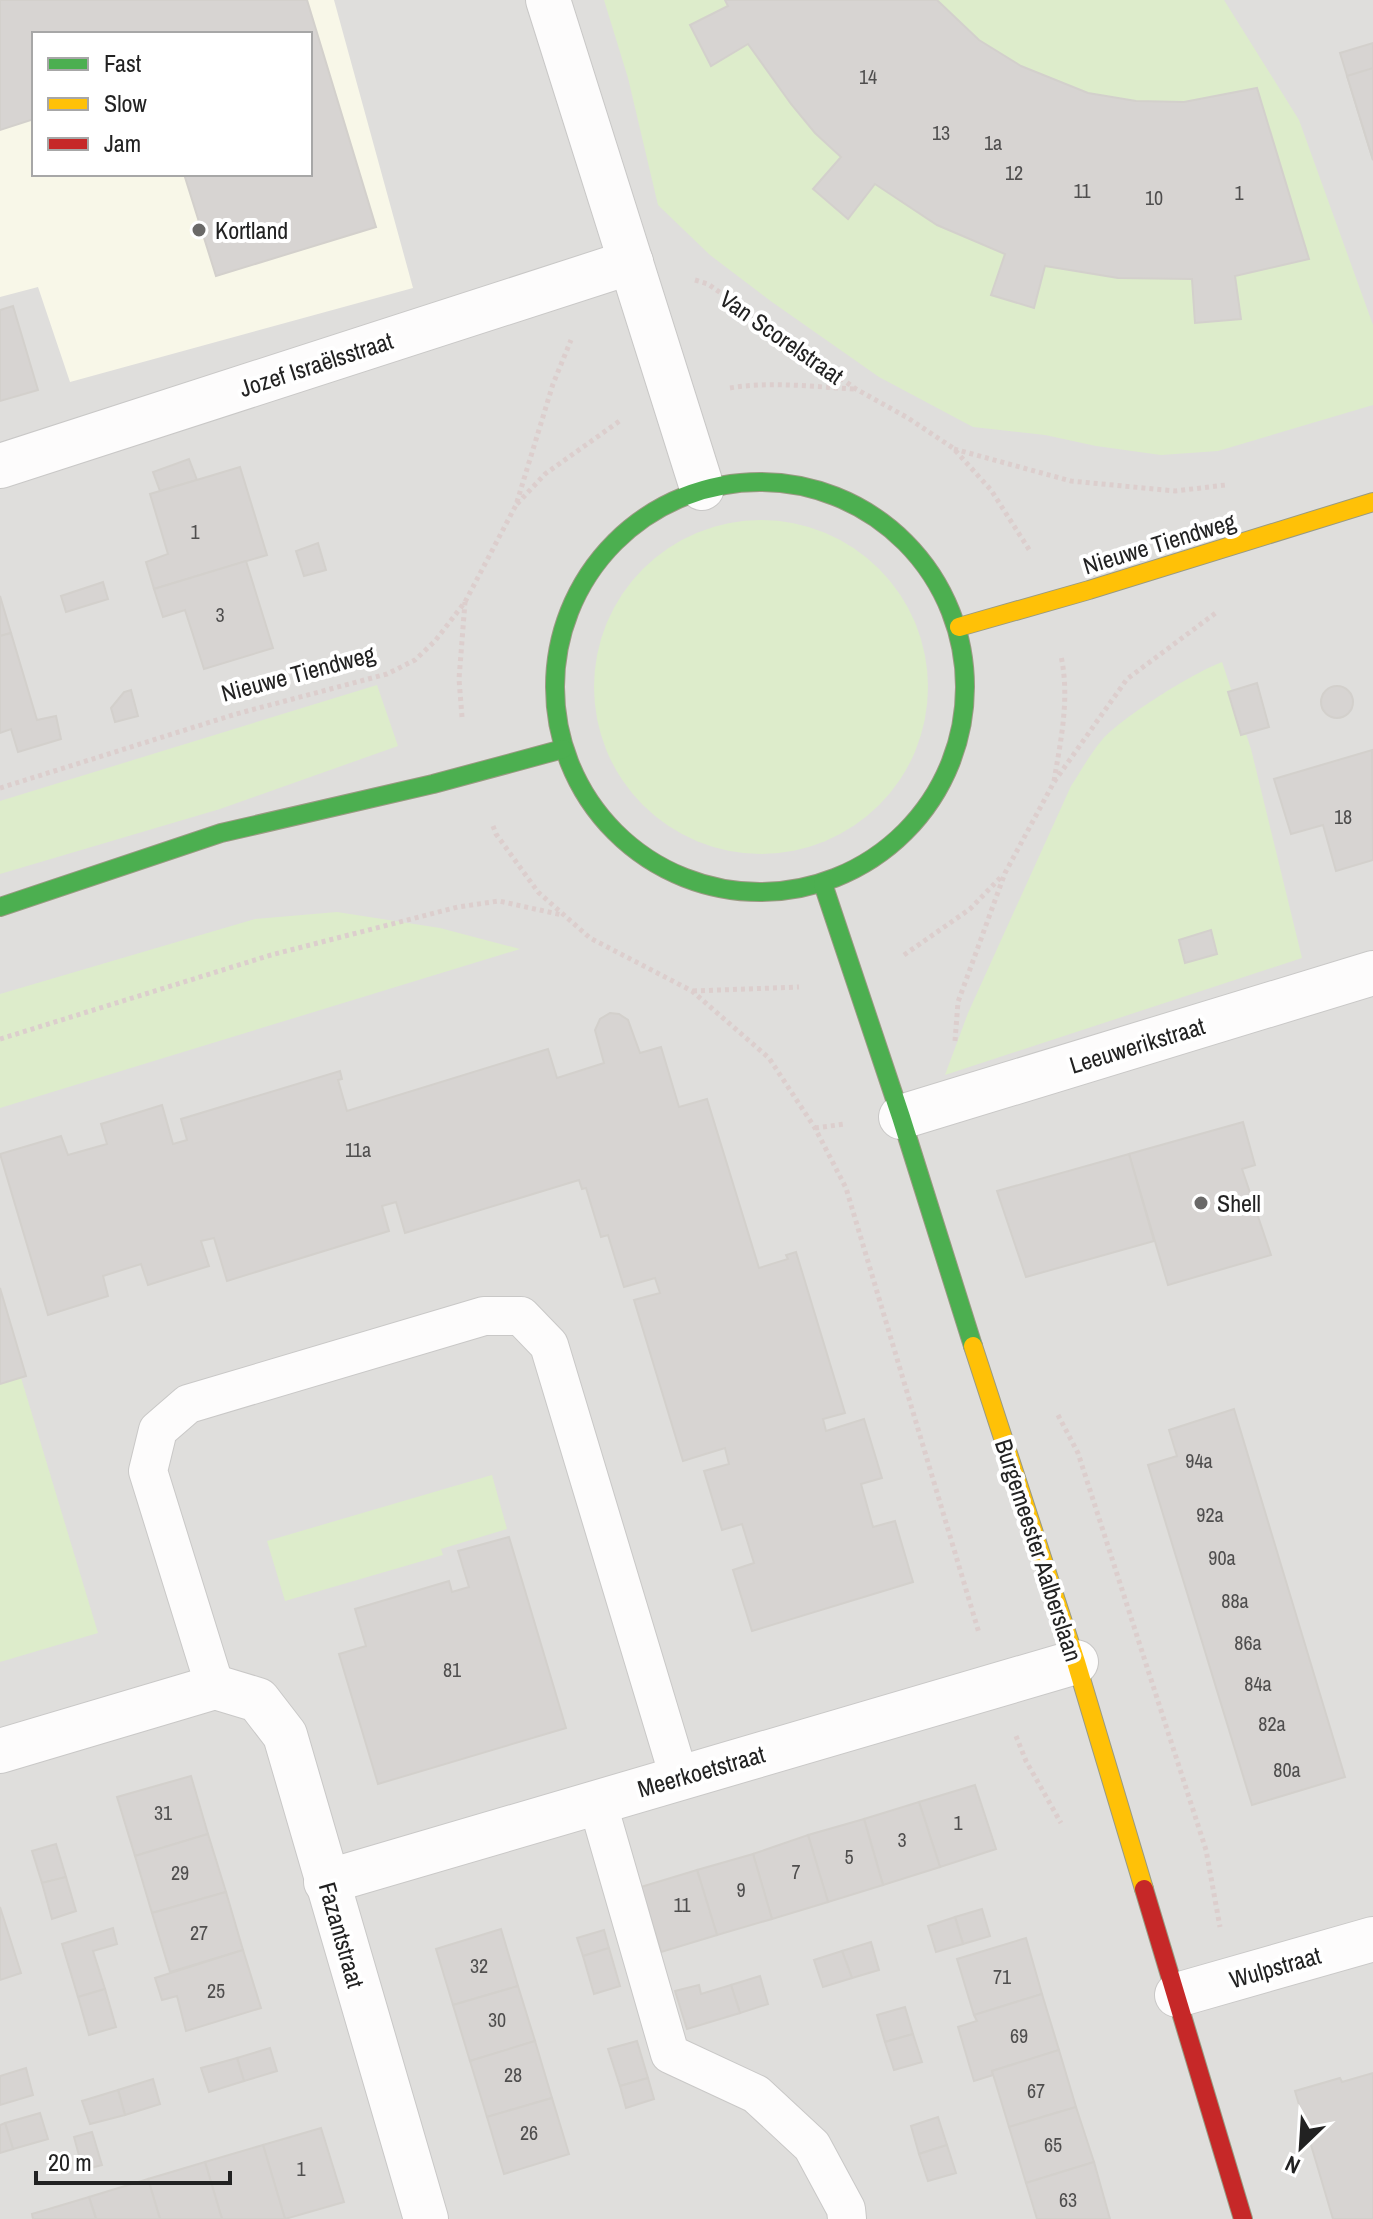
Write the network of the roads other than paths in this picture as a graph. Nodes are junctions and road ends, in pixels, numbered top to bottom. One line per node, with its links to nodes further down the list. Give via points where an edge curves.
1 (548, 0): 2 (street)
2 (631, 262): 3 (street, Jozef Israëlsstraat); 4 (street)
3 (0, 466)
4 (702, 488): 6 (street, via 766,480 830,492 886,523 931,569); 7 (street, via 633,525 595,562 564,619 553,685)
5 (1373, 502): 6 (street, Nieuwe Tiendweg)
6 (959, 627): 8 (street, via 968,691 957,754 927,810 881,856)
7 (563, 749): 8 (street, via 592,808 638,853 695,883 759,894); 9 (street, via 221,833)
8 (823, 884): 11 (street, Burgemeester Aalberslaan)
9 (0, 907)
10 (1371, 980): 11 (street, Leeuwerikstraat)
11 (901, 1117): 12 (street, Burgemeester Aalberslaan)
12 (1076, 1662): 15 (street, Meerkoetstraat); 19 (street, Burgemeester Aalberslaan)
13 (215, 1687): 14 (street); 15 (lane, via 148,1471 158,1430 188,1404 484,1316 521,1316 549,1345); 17 (street, Fazantstraat, via 258,1700 285,1735)
14 (0, 1751)
15 (679, 1777): 16 (street, Meerkoetstraat)
16 (597, 1801): 17 (street, Meerkoetstraat); 21 (lane, via 670,2054 767,2104 812,2146)
17 (326, 1882): 20 (street, Fazantstraat)
18 (1373, 1939): 19 (street, Wulpstraat)
19 (1177, 1995): 22 (street, Burgemeester Aalberslaan)
20 (426, 2219)
21 (847, 2219)
22 (1243, 2219)

